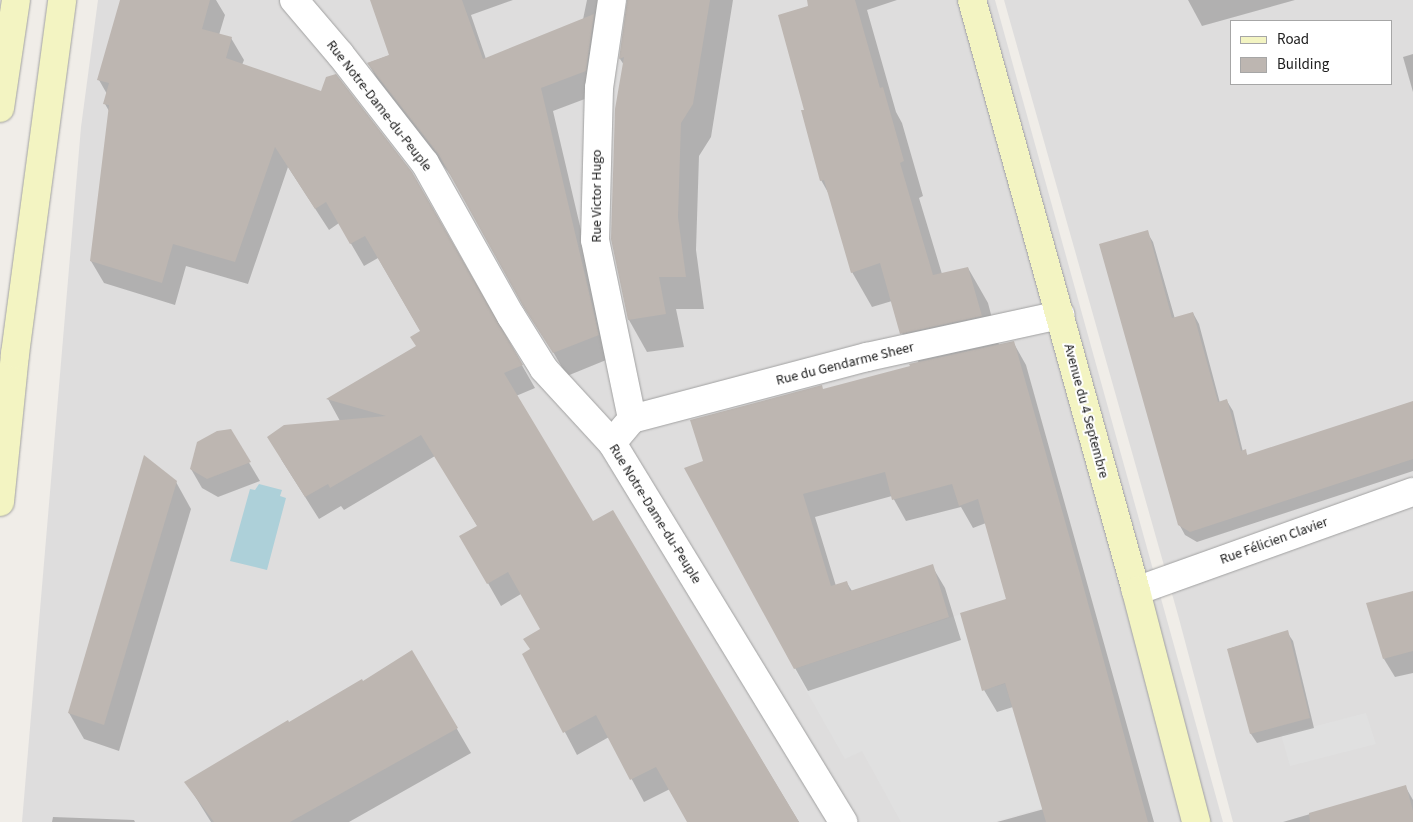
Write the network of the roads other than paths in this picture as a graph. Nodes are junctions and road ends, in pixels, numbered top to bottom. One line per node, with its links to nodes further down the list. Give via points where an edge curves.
1 (16, 0): 6 (main road)
2 (62, 0): 11 (main road, via 14,354)
3 (294, 0): 9 (street, Rue Notre-Dame-du-Peuple, via 426,163 544,369)
4 (612, 0): 8 (street, Rue Victor Hugo, via 599,88 595,240)
5 (972, 0): 7 (main road, Avenue du 4 Septembre)
6 (0, 108)
7 (1060, 315): 8 (street, Rue du Gendarme Sheer, via 867,357); 12 (main road, Avenue du 4 Septembre)
8 (632, 419): 9 (street)
9 (612, 443): 13 (street, Rue Notre-Dame-du-Peuple)
10 (1413, 492): 12 (street, Rue Félicien Clavier)
11 (0, 502)
12 (1136, 591): 14 (main road, Avenue du 4 Septembre)
13 (843, 822)
14 (1196, 822)

